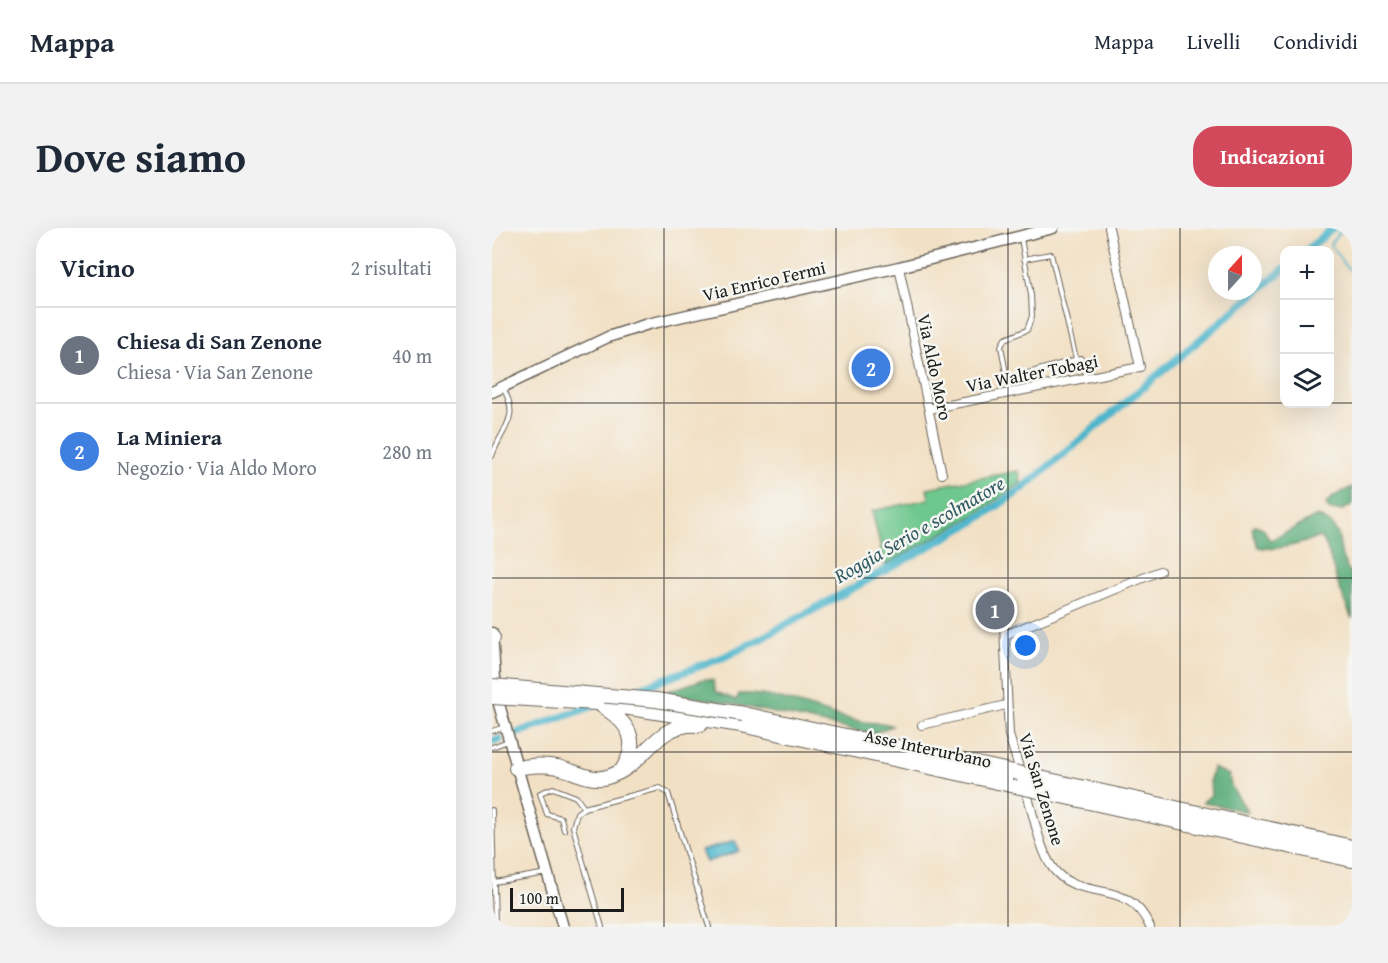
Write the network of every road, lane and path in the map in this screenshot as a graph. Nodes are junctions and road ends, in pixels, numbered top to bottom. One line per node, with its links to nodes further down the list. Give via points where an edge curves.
1 (1053, 228): 3 (street, Via Enrico Fermi)
2 (1109, 228): 7 (street, Via Walter Tobagi, via 1140,367)
3 (1020, 236): 4 (lane); 5 (street, Via Enrico Fermi)
4 (1024, 259): 6 (lane, via 1051,254); 8 (lane, via 1032,316 1027,330 1005,339 1001,346)
5 (899, 267): 9 (street, Via Enrico Fermi, via 648,324 608,337); 12 (street, Via Aldo Moro)
6 (1076, 359): 7 (lane, via 1081,358); 8 (lane)
7 (1086, 378): 11 (street, Via Walter Tobagi)
8 (1007, 379): 11 (lane)
9 (503, 387): 10 (street, Via Enrico Fermi); 13 (lane, via 511,402 511,420)
10 (492, 392)
11 (1010, 393): 12 (street, Via Walter Tobagi)
12 (929, 409): 14 (street, Via Aldo Moro)
13 (492, 456)
14 (942, 474)
15 (1160, 571): 17 (street)
16 (1003, 604): 17 (street, Via San Zenone)
17 (1005, 635): 22 (street, Via San Zenone)
18 (492, 636): 25 (street, via 498,715)
19 (492, 686): 23 (highway, Asse Interurbano, bridge, via 656,700)
20 (492, 697): 21 (highway, Asse Interurbano, bridge)
21 (597, 703): 23 (highway, Asse Interurbano); 30 (highway, via 613,713 633,744)
22 (1006, 705): 24 (street); 41 (street, Via San Zenone, via 1009,735 1052,868 1075,884 1132,901 1143,910)
23 (742, 719): 30 (highway, via 673,728 656,738 639,760); 34 (highway, Asse Interurbano, via 1027,789); 34 (highway, Asse Interurbano, bridge, via 1014,772)
24 (922, 725)
25 (506, 727): 26 (lane); 27 (street)
26 (492, 731)
27 (509, 741): 28 (lane); 29 (street)
28 (492, 747)
29 (516, 768): 30 (highway, via 548,765 600,778); 35 (street)
30 (622, 770)
31 (584, 808): 33 (lane, via 576,797 553,788 540,793 547,814 561,818); 39 (lane, via 573,827); 40 (lane, via 665,789)
32 (492, 810): 36 (lane)
33 (564, 830)
34 (1351, 857)
35 (548, 873): 36 (lane); 38 (street)
36 (494, 882): 37 (lane)
37 (495, 927)
38 (563, 927)
39 (602, 927)
40 (710, 927)
41 (1150, 927)

